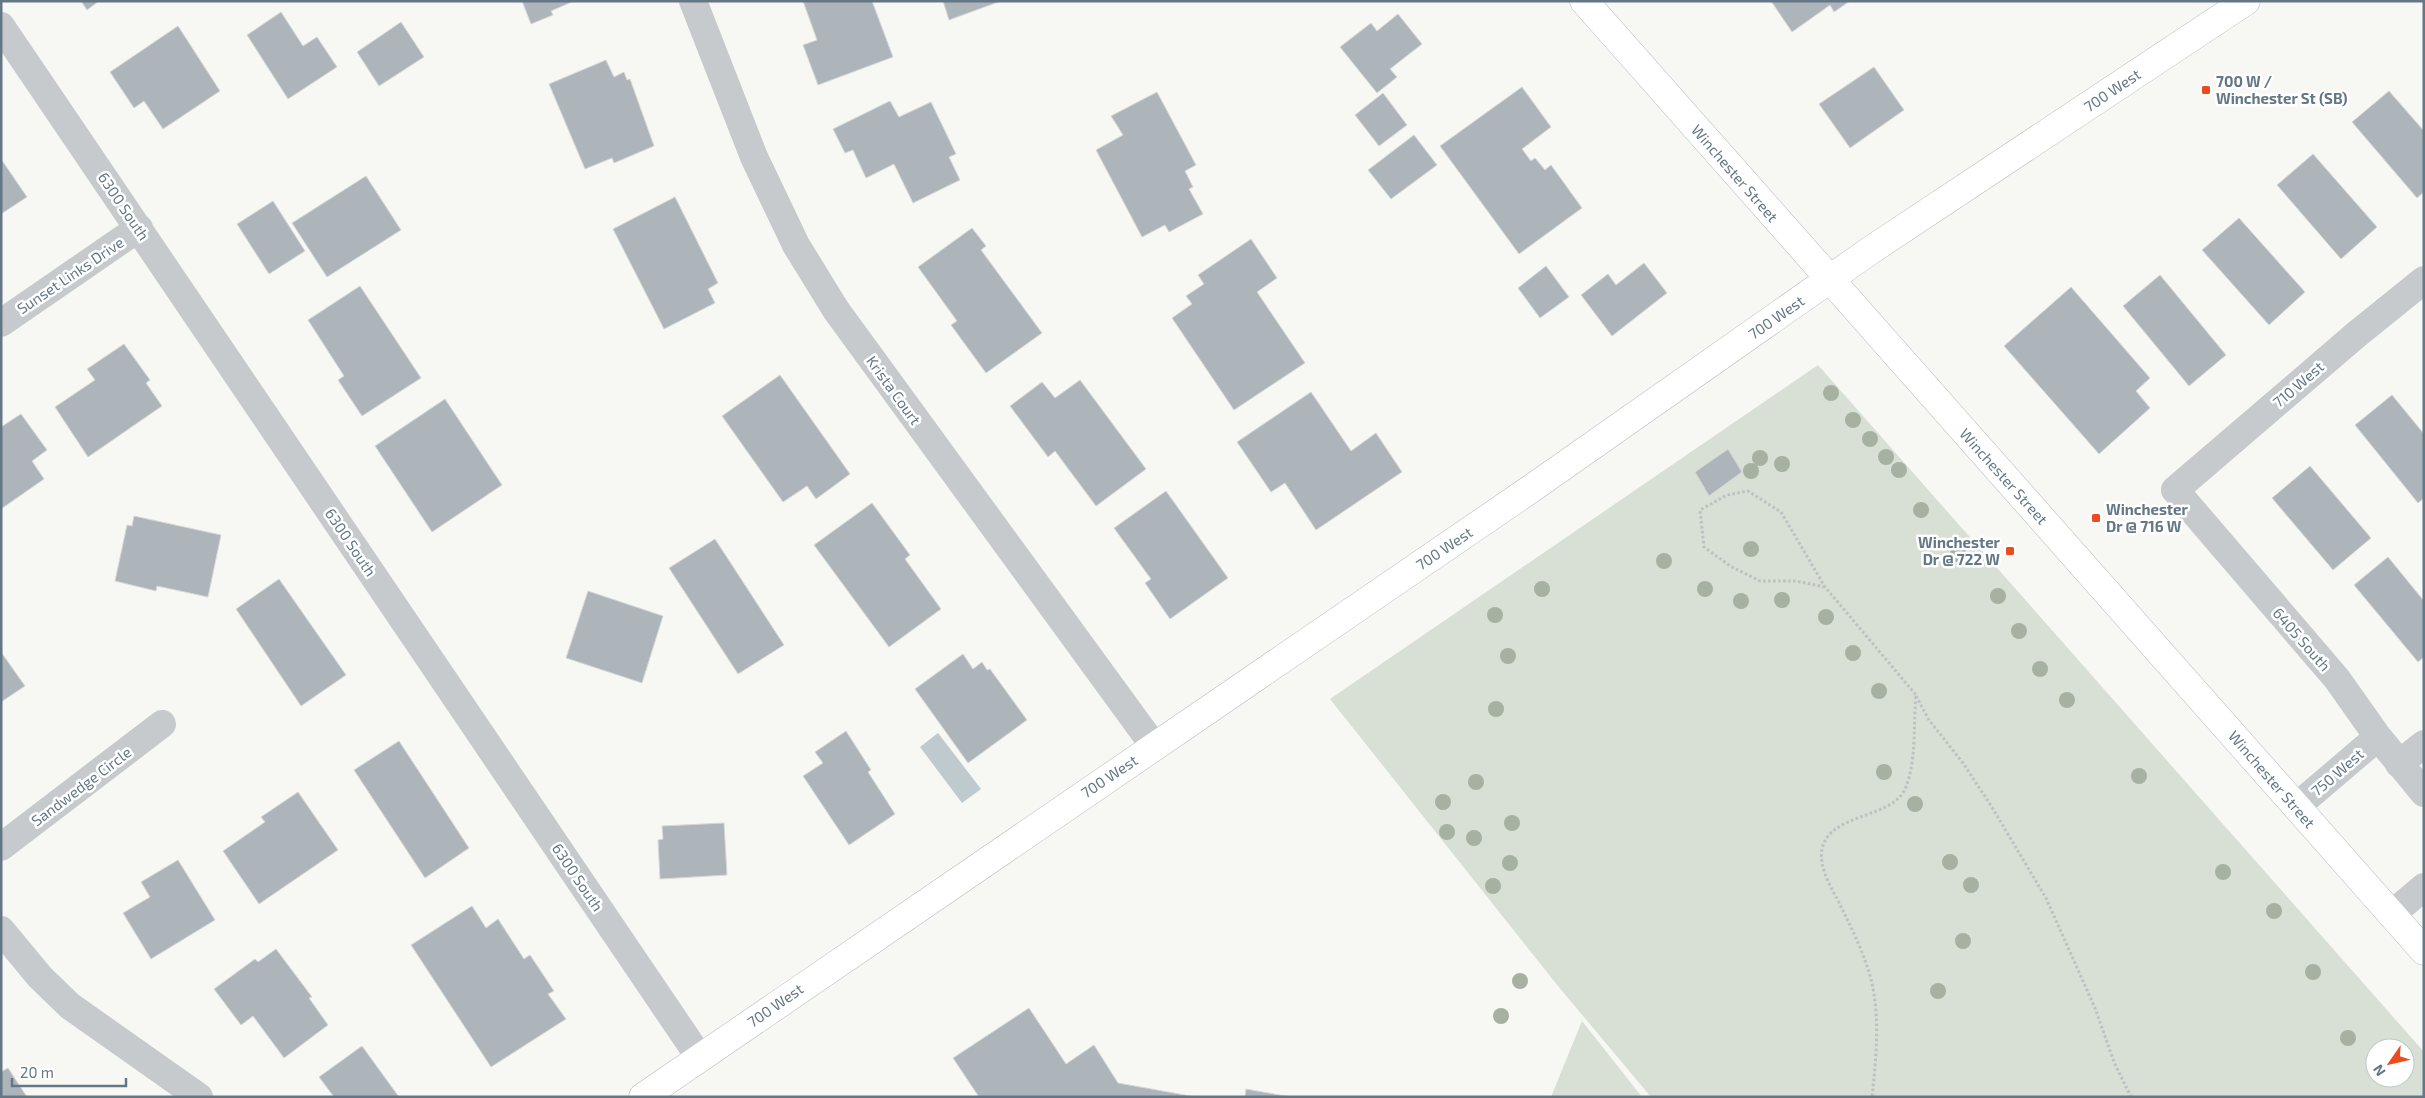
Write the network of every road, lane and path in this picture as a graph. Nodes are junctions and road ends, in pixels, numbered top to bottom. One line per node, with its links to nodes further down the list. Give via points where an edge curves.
1 (693, 1): 15 (street, Krista Court, via 754,158 796,245 836,310)
2 (1584, 1): 6 (main road, Winchester Street)
3 (2246, 1): 6 (main road, 700 West)
4 (1, 26): 5 (street, 6300 South)
5 (139, 228): 8 (street, Sunset Links Drive); 24 (street, 6300 South)
6 (1830, 280): 15 (main road, 700 West); 18 (main road, Winchester Street)
7 (2424, 280): 9 (street, 710 West)
8 (1, 323)
9 (2175, 490): 13 (street, 6405 South, via 2337,679)
10 (1825, 587): 10 (path, via 1796,581 1760,581 1730,566 1704,547 1700,510 1727,496 1748,491 1781,512); 11 (path)
11 (1916, 695): 27 (path, via 1910,768 1904,790 1895,801 1833,830 1822,849 1824,871 1860,947 1872,984 1876,1038); 28 (path, via 1929,720 1990,804 2046,898 2095,1008 2114,1062)
12 (162, 724): 19 (street, Sandwedge Circle)
13 (2378, 737): 16 (street, 6405 South); 18 (street, 750 West)
14 (2424, 744): 16 (street)
15 (1154, 746): 24 (main road, 700 West)
16 (2399, 764): 17 (street, 6405 South)
17 (2424, 793)
18 (2297, 806): 21 (main road, Winchester Street)
19 (1, 847)
20 (2424, 887): 21 (street)
21 (2392, 914): 23 (main road, Winchester Street)
22 (1, 930): 25 (street, via 40,977 70,1006)
23 (2424, 950)
24 (700, 1058): 26 (main road, 700 West)
25 (199, 1097)
26 (642, 1097)
27 (1872, 1097)
28 (2132, 1097)

